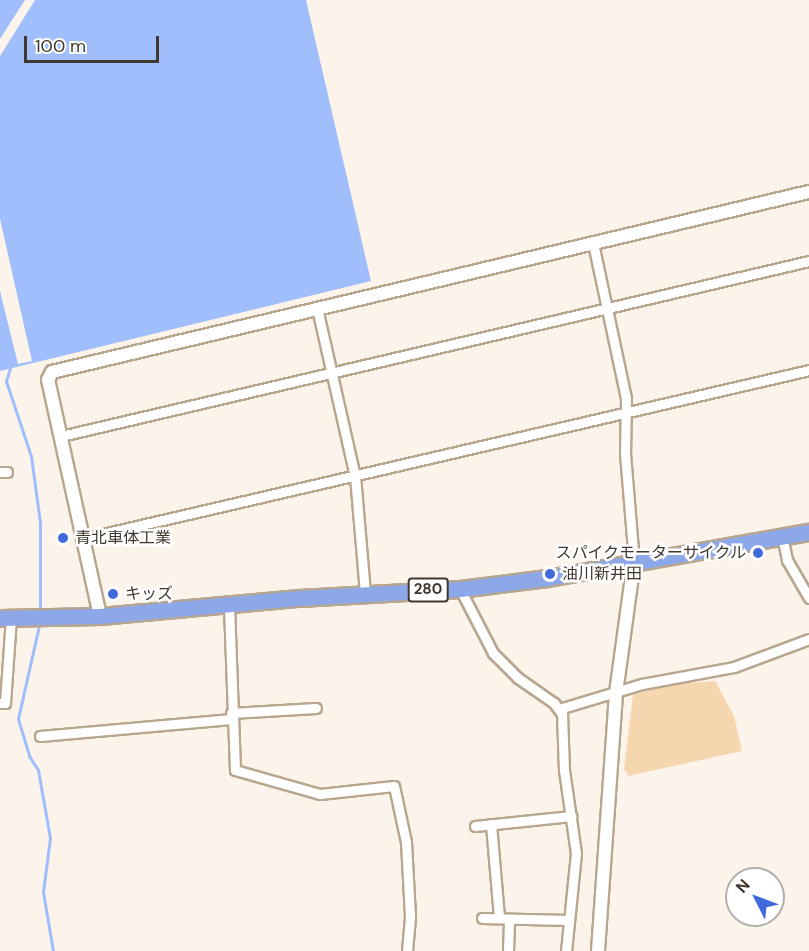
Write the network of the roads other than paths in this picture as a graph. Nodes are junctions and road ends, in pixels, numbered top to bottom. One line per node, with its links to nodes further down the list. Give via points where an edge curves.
1 (809, 192): 2 (street)
2 (593, 243): 4 (street); 5 (street)
3 (809, 261): 5 (street)
4 (317, 308): 7 (street); 9 (street, via 58,368 48,380)
5 (608, 308): 7 (street); 8 (street)
6 (809, 370): 8 (street)
7 (331, 372): 9 (street); 10 (street)
8 (626, 411): 10 (street); 14 (street, via 625,453)
9 (61, 436): 13 (street)
10 (355, 476): 13 (street); 16 (street)
11 (809, 532): 12 (highway, 280)
12 (782, 536): 14 (highway, 280); 17 (street, via 787,560)
13 (85, 538): 19 (street)
14 (634, 562): 15 (highway, 280); 22 (street)
15 (460, 589): 16 (highway, 280); 25 (street, via 493,653)
16 (365, 593): 18 (highway, 280)
17 (809, 598)
18 (229, 606): 19 (highway, 280); 26 (street)
19 (100, 616): 20 (highway, 280)
20 (5, 618): 23 (street, via 5,703)
21 (809, 639): 22 (street, via 734,667 642,684)
22 (616, 693): 25 (street); 37 (street)
23 (0, 703)
24 (316, 708): 26 (street)
25 (559, 709): 28 (street)
26 (231, 716): 27 (street); 34 (street, via 235,770 320,794 394,786 406,842 410,917)
27 (40, 736)
28 (571, 816): 29 (street); 33 (street, via 576,854)
29 (492, 824): 30 (street); 32 (street)
30 (475, 826)
31 (482, 918): 32 (street)
32 (504, 918): 33 (street); 35 (street)
33 (569, 920): 36 (street)
34 (406, 951)
35 (508, 951)
36 (566, 951)
37 (598, 951)

